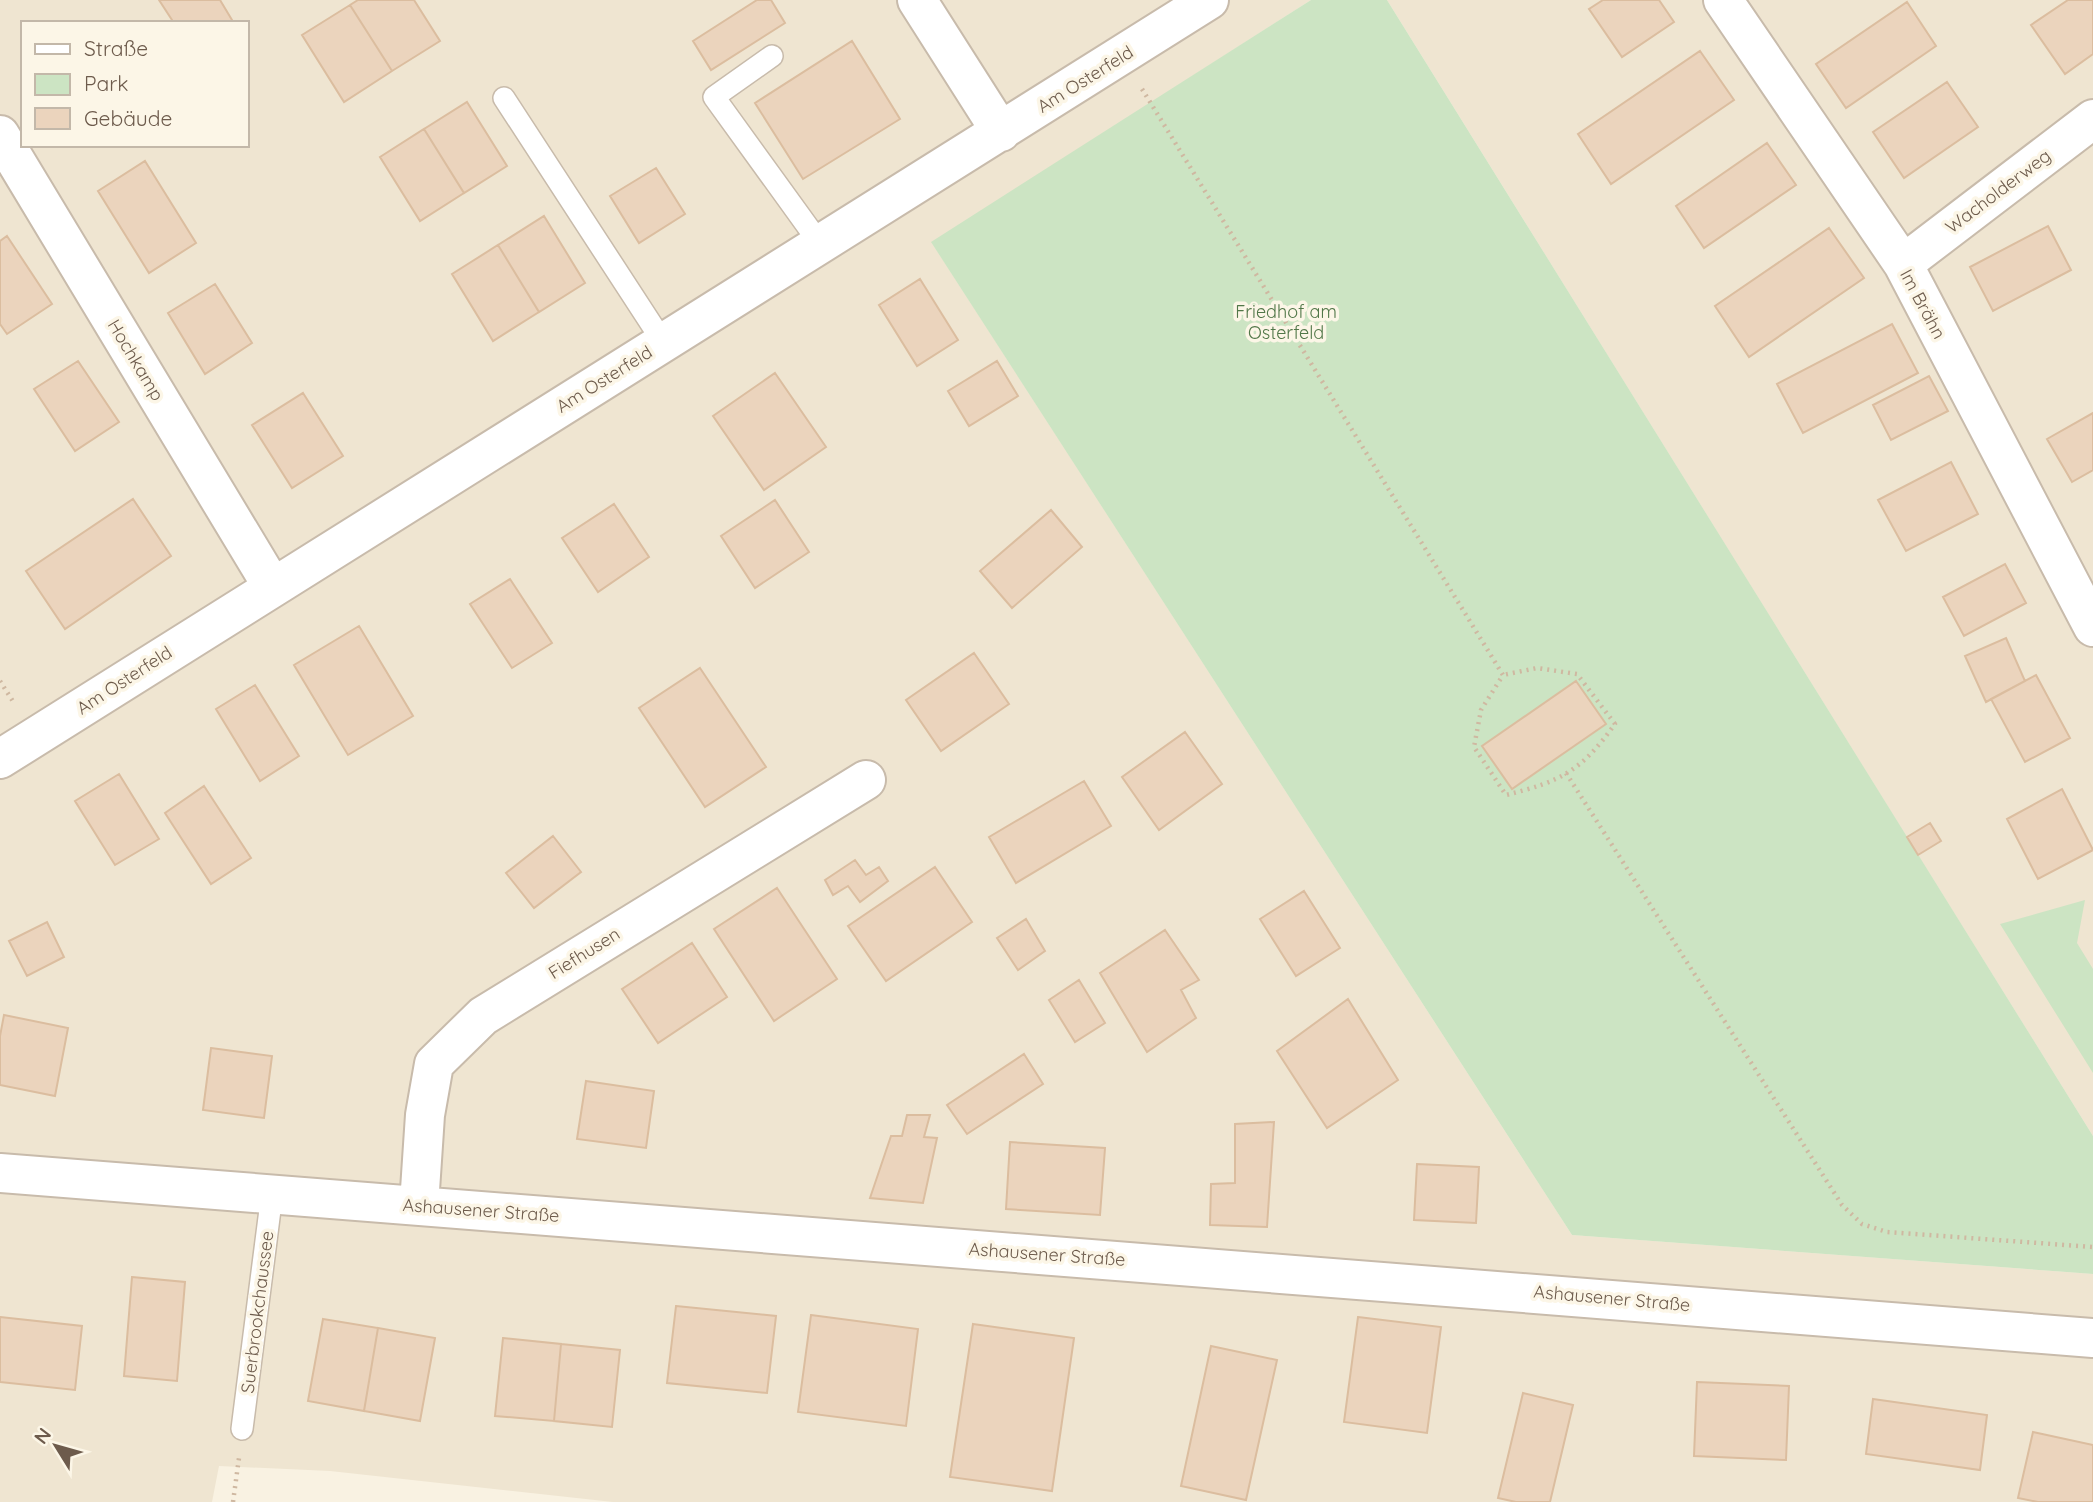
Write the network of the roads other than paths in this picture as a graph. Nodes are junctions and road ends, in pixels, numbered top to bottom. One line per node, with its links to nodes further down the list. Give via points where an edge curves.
1 (918, 0): 7 (street)
2 (1209, 0): 7 (street, Am Osterfeld)
3 (1723, 0): 10 (street, Im Brähn)
4 (772, 57): 9 (lane, via 714,97)
5 (504, 98): 11 (lane)
6 (2093, 119): 10 (street, Wacholderweg)
7 (1000, 132): 9 (street, Am Osterfeld)
8 (0, 135): 12 (street, Hochkamp)
9 (821, 245): 11 (street, Am Osterfeld)
10 (1903, 264): 13 (street, Im Brähn)
11 (663, 342): 12 (street, Am Osterfeld)
12 (272, 586): 14 (street, Am Osterfeld)
13 (2093, 626)
14 (0, 759)
15 (866, 780): 18 (street, Fiefhusen, via 483,1016 435,1064 425,1115)
16 (0, 1173): 17 (street, Ashausener Straße)
17 (272, 1194): 18 (street, Ashausener Straße); 20 (lane, Suerbrookchaussee)
18 (419, 1205): 19 (street, Ashausener Straße)
19 (2093, 1338)
20 (242, 1429)

